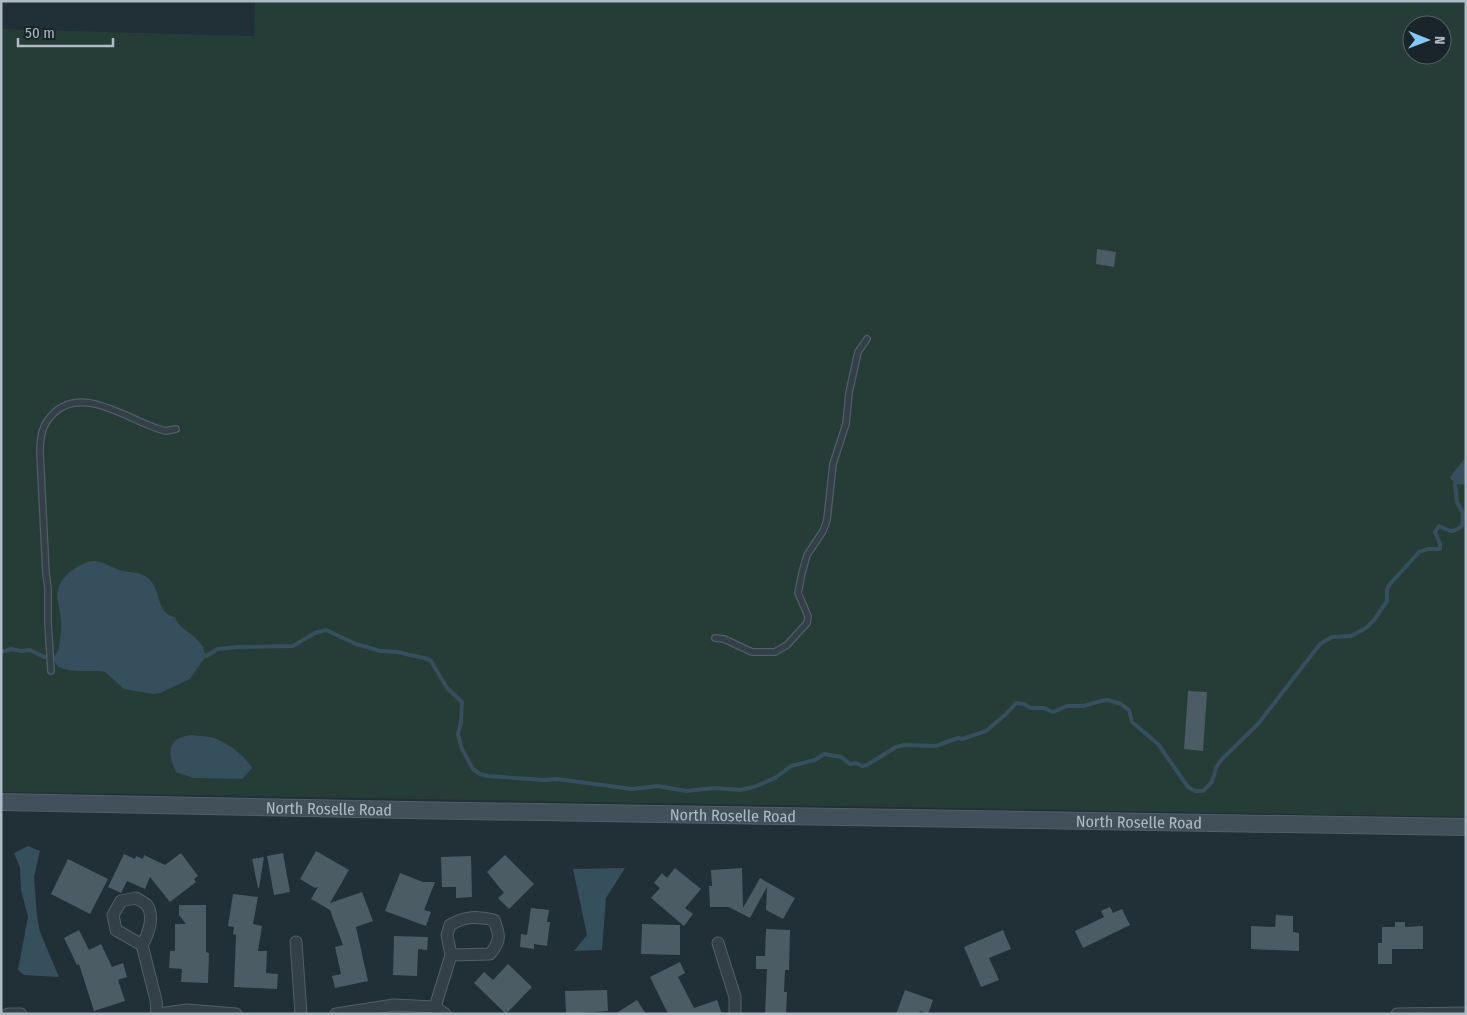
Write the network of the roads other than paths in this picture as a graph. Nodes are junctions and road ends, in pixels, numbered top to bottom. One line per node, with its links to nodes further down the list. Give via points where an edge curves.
1 (867, 339): 3 (lane, via 858,352 846,424 833,464 827,520 807,555 802,573 798,593 808,616 806,623 787,645 775,652 752,652)
2 (176, 429): 4 (lane, via 159,430 114,410 82,403 63,406 50,416 44,426 40,452)
3 (715, 638)
4 (51, 671)
5 (1, 802): 6 (main road, North Roselle Road)
6 (1466, 827)
7 (296, 942): 19 (street)
8 (718, 943): 21 (street, via 735,997)
9 (142, 945): 17 (street)
10 (451, 955): 10 (street, via 490,954 496,947 499,933 494,920 477,916 450,925 447,935); 12 (street)
11 (394, 1009): 12 (street); 20 (street)
12 (440, 1010)
13 (197, 1012): 17 (street); 18 (street)
14 (1466, 1013): 22 (street)
15 (8, 1014): 16 (street)
16 (21, 1014)
17 (158, 1014)
18 (236, 1014)
19 (301, 1014)
20 (336, 1014)
21 (735, 1014)
22 (1397, 1014)

